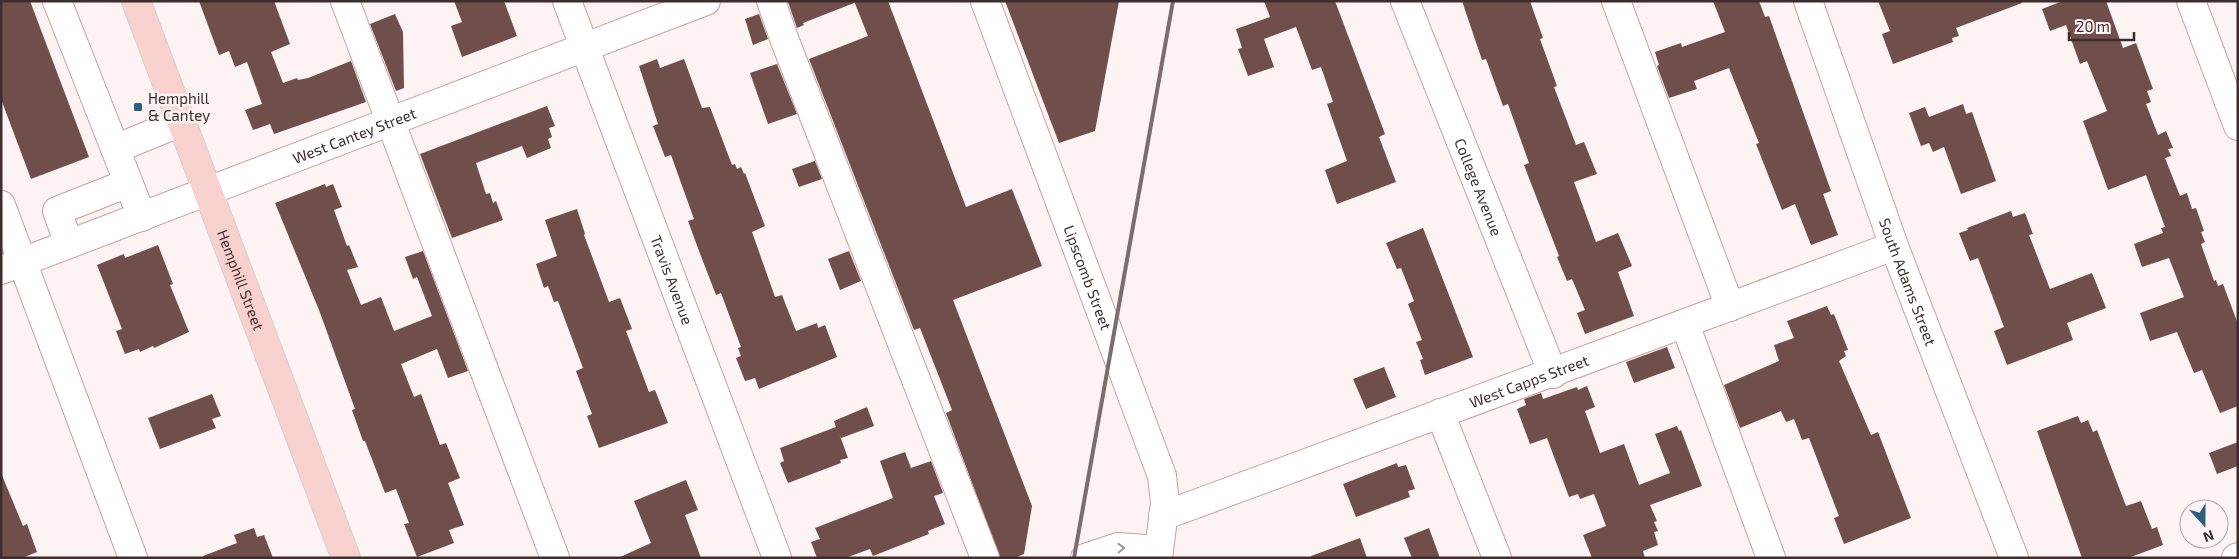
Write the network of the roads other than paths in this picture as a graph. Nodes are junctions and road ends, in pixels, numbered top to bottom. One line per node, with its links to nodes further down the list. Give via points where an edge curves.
1 (58, 1): 16 (street)
2 (136, 1): 13 (main road, Hemphill Street)
3 (345, 1): 14 (street)
4 (567, 1): 12 (street, Travis Avenue)
5 (706, 1): 12 (street, West Cantey Street)
6 (771, 1): 34 (street)
7 (985, 1): 28 (street, Lipscomb Street, via 1162,476)
8 (1404, 1): 26 (street, College Avenue)
9 (1616, 1): 24 (street)
10 (1808, 1): 22 (street, South Adams Street)
11 (2191, 1): 15 (street)
12 (585, 48): 14 (street, West Cantey Street); 33 (street, Travis Avenue)
13 (181, 122): 16 (street); 18 (main road, Hemphill Street)
14 (391, 122): 18 (street, West Cantey Street); 32 (street)
15 (2238, 126)
16 (115, 149): 17 (street)
17 (128, 183): 20 (street); 21 (street, via 57,211)
18 (207, 192): 20 (street, West Cantey Street); 31 (main road, Hemphill Street)
19 (1, 205): 23 (street)
20 (142, 217): 21 (street, West Cantey Street)
21 (69, 244): 23 (street, West Cantey Street)
22 (1894, 246): 24 (street, West Capps Street); 38 (street, South Adams Street)
23 (12, 266): 30 (street)
24 (1730, 307): 25 (street, West Capps Street)
25 (1685, 324): 26 (street, West Capps Street); 37 (street)
26 (1553, 374): 27 (street, West Capps Street)
27 (1440, 413): 28 (street, West Capps Street); 36 (street)
28 (1163, 516): 29 (street, Lipscomb Street)
29 (1158, 554): 35 (street, one-way to 29, via 1118,546)
30 (132, 558)
31 (346, 558)
32 (555, 558)
33 (777, 558)
34 (985, 558)
35 (1085, 558)
36 (1497, 558)
37 (1771, 558)
38 (2014, 558)

